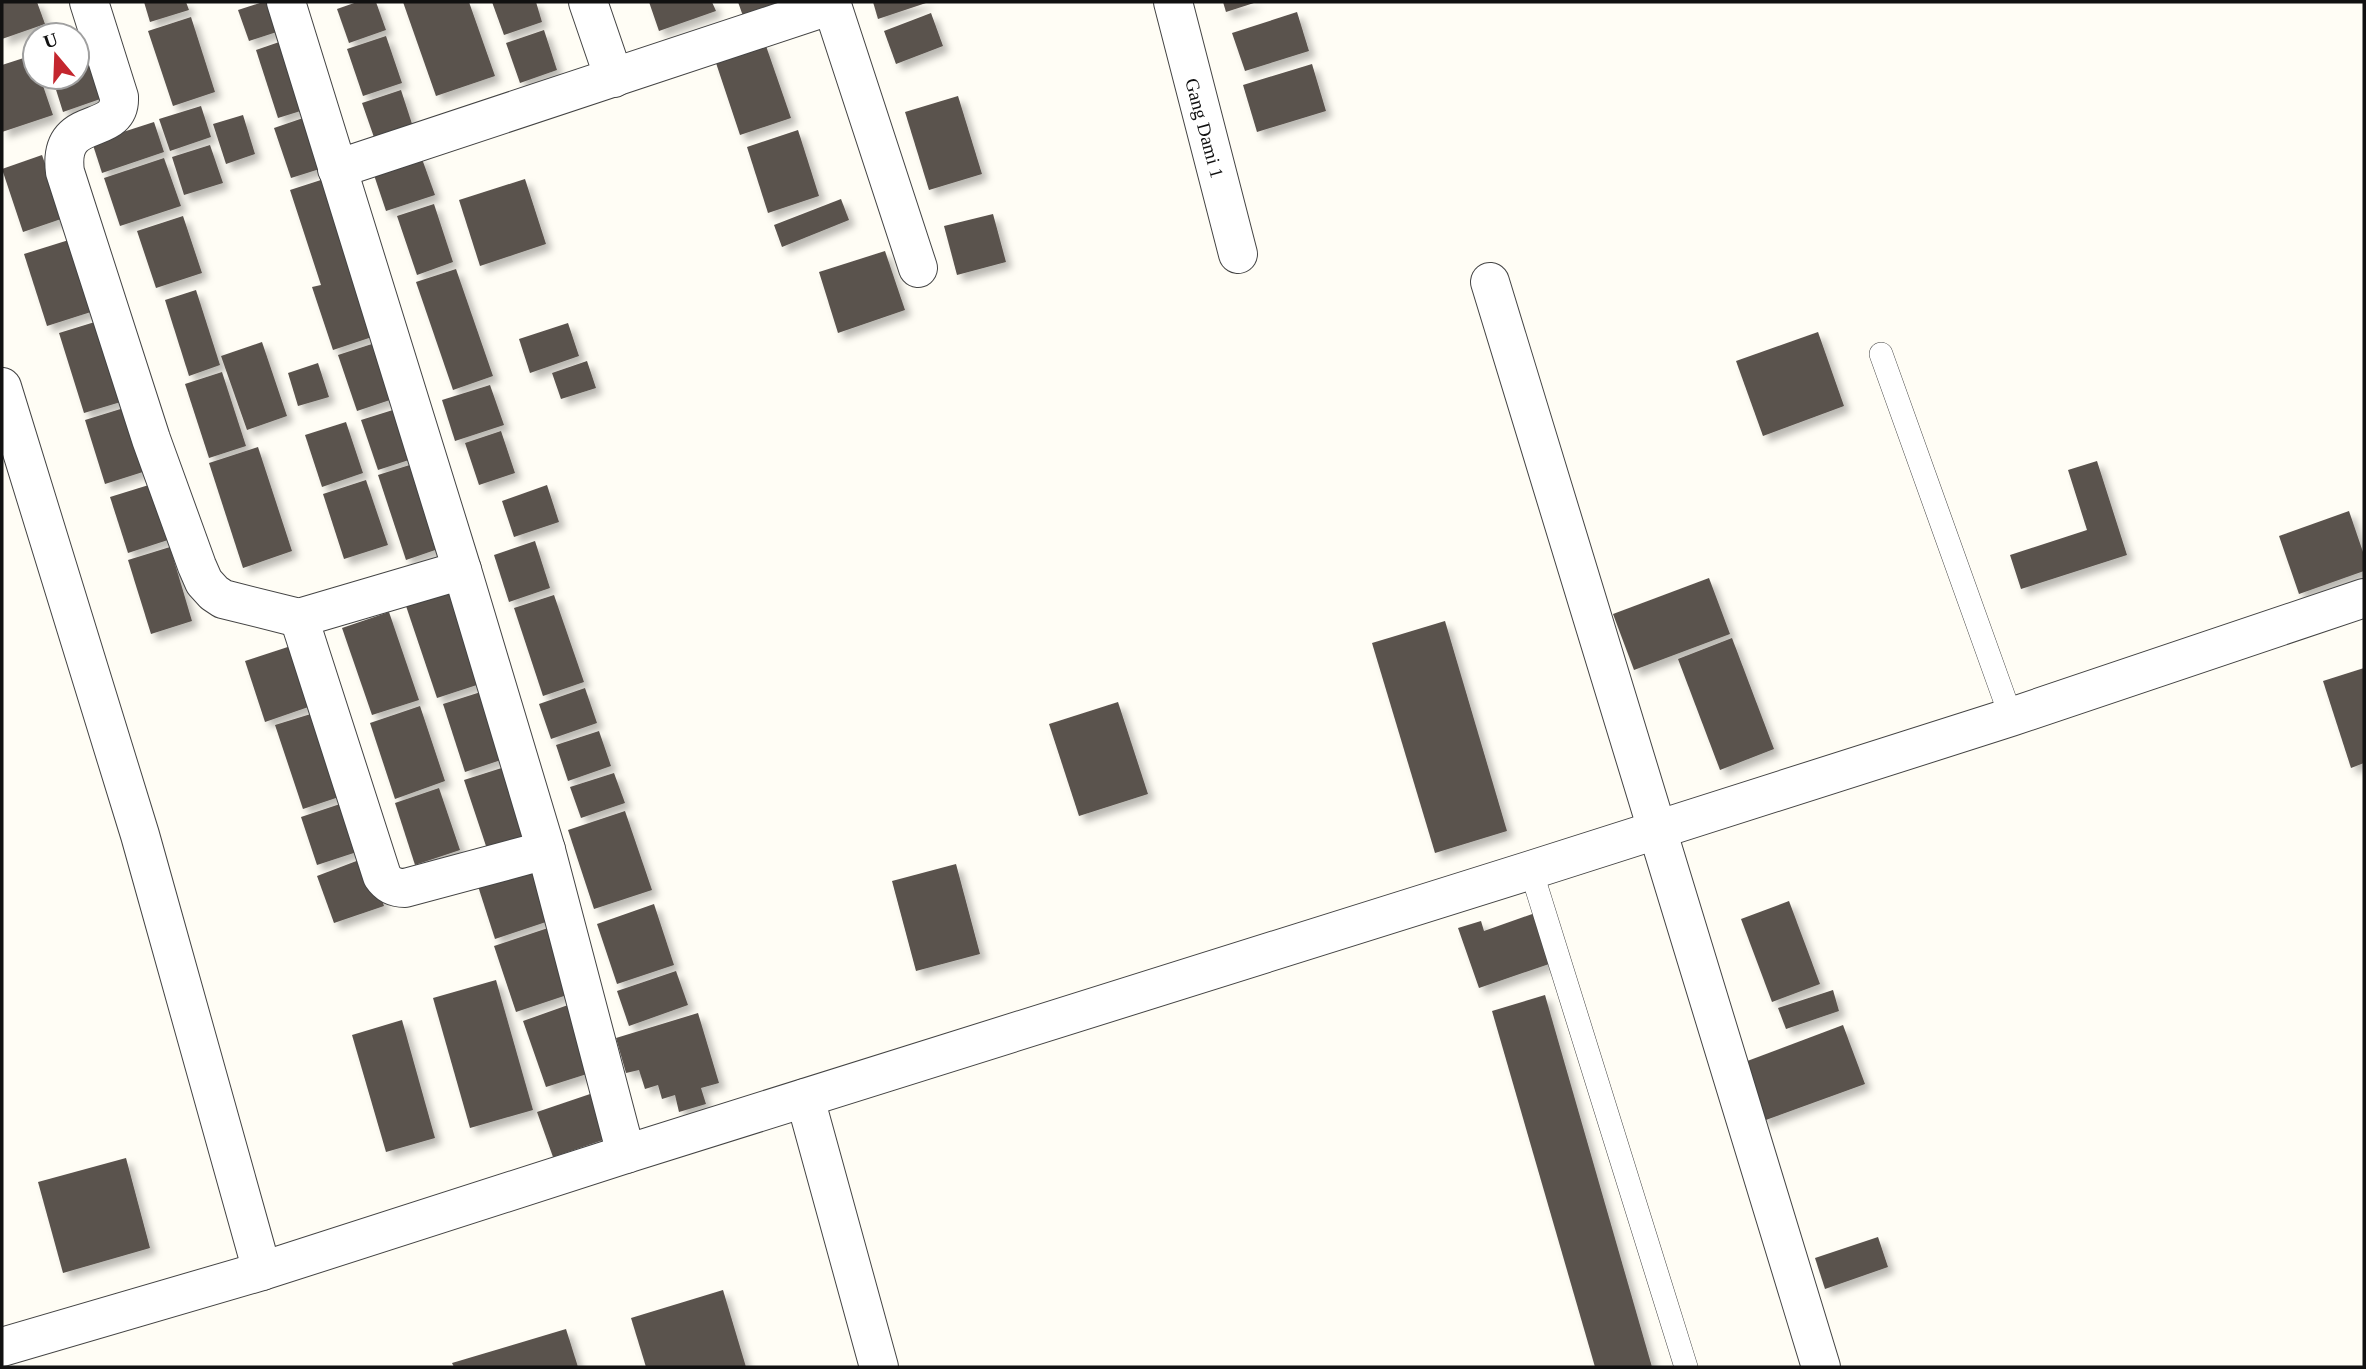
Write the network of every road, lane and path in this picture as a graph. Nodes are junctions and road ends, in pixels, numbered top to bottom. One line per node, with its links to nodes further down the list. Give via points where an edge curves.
1 (89, 2): 15 (street, via 120,107 108,120 76,133 65,151 65,172 151,439 204,582 223,599)
2 (286, 2): 7 (street)
3 (588, 2): 6 (street)
4 (1172, 2): 8 (street, Gang Dami 1)
5 (832, 3): 6 (street); 9 (street)
6 (614, 78): 7 (street)
7 (337, 169): 13 (street)
8 (1238, 254)
9 (918, 268)
10 (1489, 282): 17 (street)
11 (1881, 354): 16 (lane)
12 (2, 387): 22 (street, via 140,835)
13 (462, 570): 15 (street); 18 (street)
14 (2364, 598): 16 (street)
15 (299, 618): 18 (street, via 387,883 405,888)
16 (2011, 717): 17 (street)
17 (1657, 829): 19 (street); 26 (street)
18 (546, 850): 21 (street)
19 (1531, 870): 20 (street); 25 (lane)
20 (805, 1098): 21 (street); 24 (street)
21 (625, 1154): 22 (street)
22 (262, 1271): 23 (street)
23 (2, 1347)
24 (879, 1367)
25 (1686, 1367)
26 (1821, 1367)

